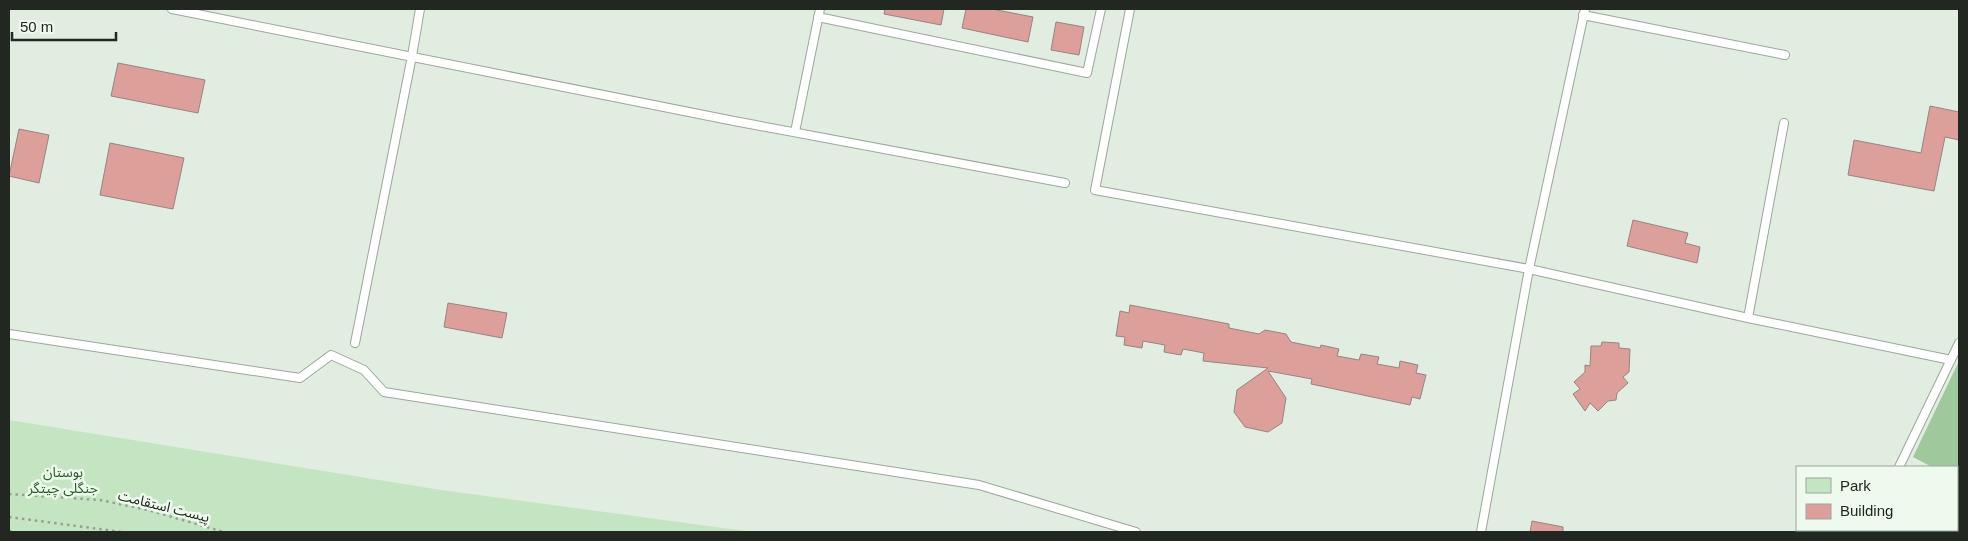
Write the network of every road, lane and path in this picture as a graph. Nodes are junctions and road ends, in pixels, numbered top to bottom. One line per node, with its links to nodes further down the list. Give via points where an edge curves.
1 (175, 9): 9 (lane)
2 (420, 9): 9 (lane)
3 (820, 9): 7 (lane)
4 (1101, 9): 7 (lane, via 1087,73)
5 (1130, 9): 13 (lane, via 1094,190)
6 (1584, 12): 8 (lane); 13 (lane)
7 (818, 17): 11 (lane)
8 (1785, 55)
9 (412, 56): 11 (lane); 17 (lane)
10 (1784, 123): 14 (lane)
11 (795, 132): 12 (lane)
12 (1065, 182)
13 (1530, 269): 14 (lane); 27 (lane)
14 (1748, 318): 18 (lane)
15 (9, 334): 26 (lane, via 300,378 331,355 364,370 384,392 979,485)
16 (1959, 343): 18 (lane)
17 (355, 344)
18 (1951, 360): 19 (lane)
19 (1899, 466)
20 (9, 494): 25 (path, پیست استقامت, via 100,500)
21 (9, 516): 24 (path)
22 (9, 531): 23 (path)
23 (16, 532)
24 (122, 532)
25 (224, 532)
26 (1136, 532)
27 (1481, 532)

